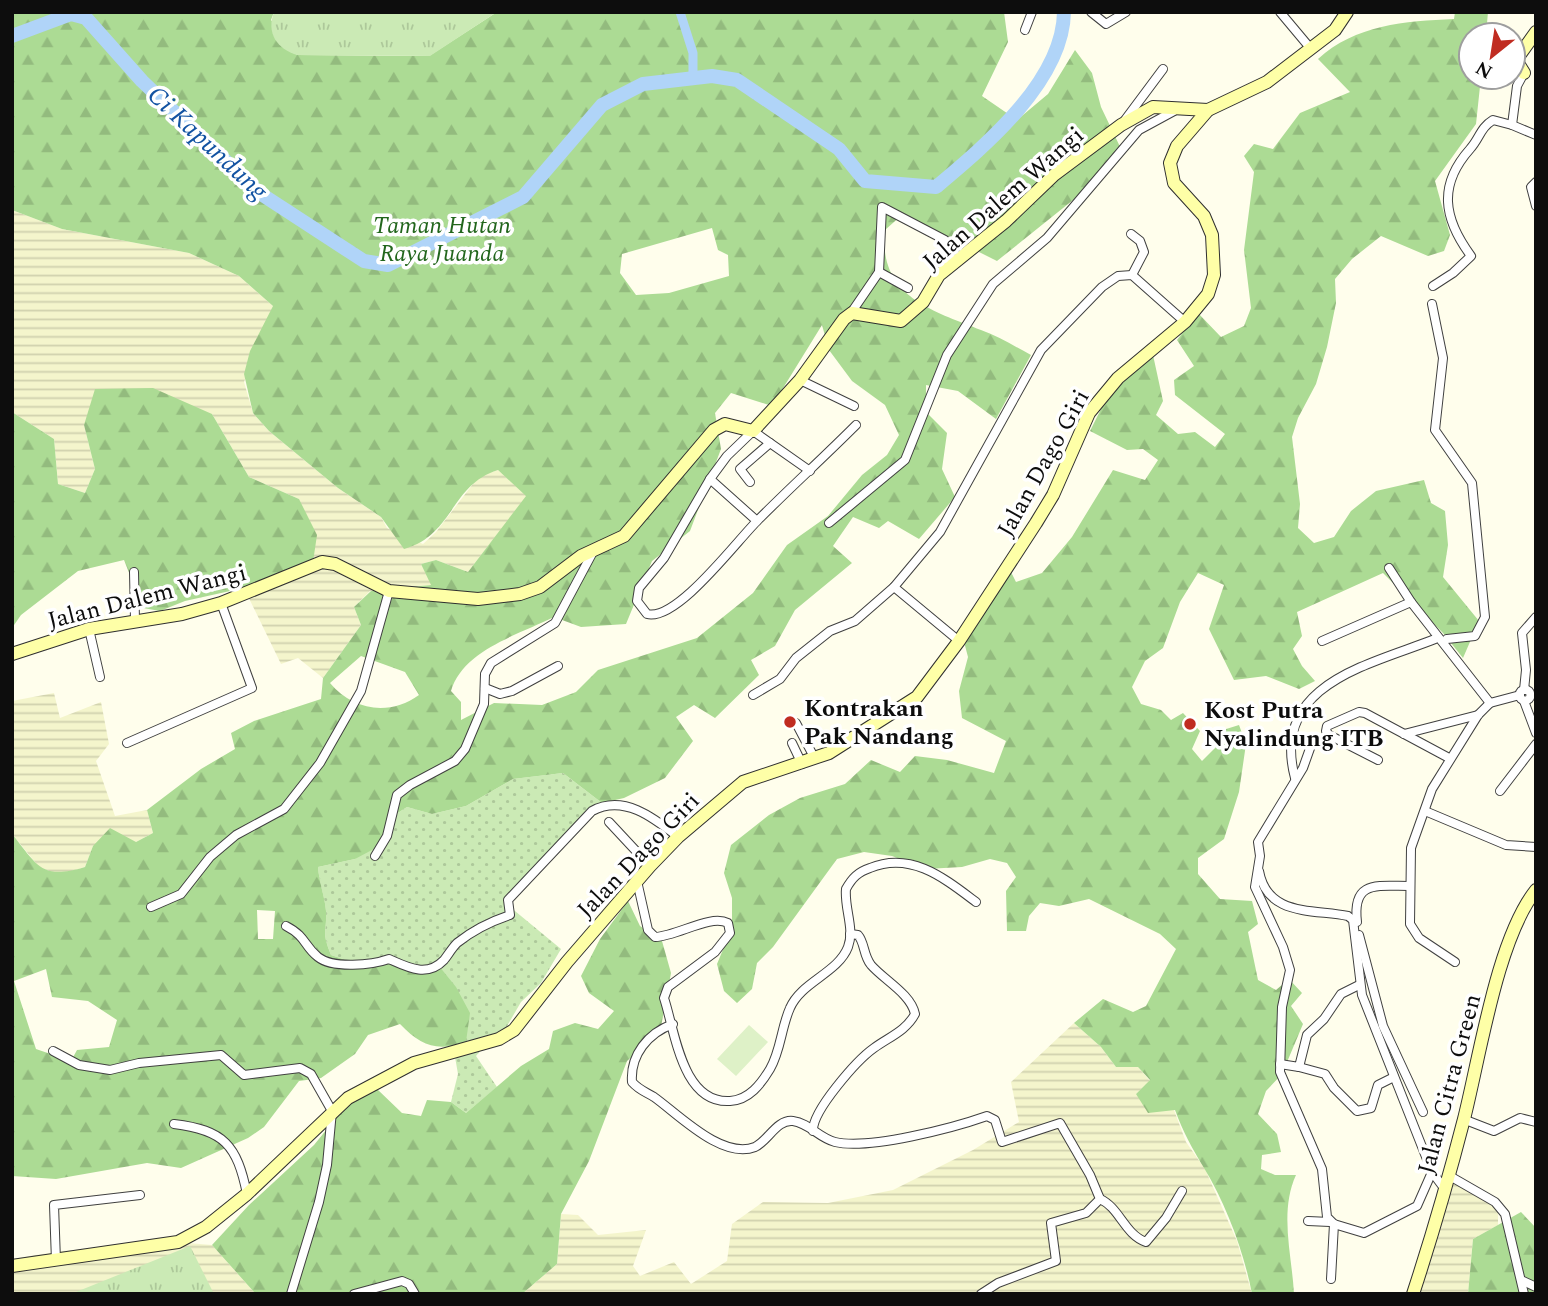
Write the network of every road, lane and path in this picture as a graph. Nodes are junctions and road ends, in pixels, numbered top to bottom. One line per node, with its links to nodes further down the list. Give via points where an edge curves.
1 (1032, 12): 6 (street)
2 (1091, 12): 3 (street, via 1106,24)
3 (1126, 12)
4 (1280, 12): 7 (street)
5 (1347, 12): 7 (main road, via 1335,30)
6 (1025, 30)
7 (1311, 49): 11 (main road, via 1267,82)
8 (1163, 69): 12 (street)
9 (1516, 91): 13 (street)
10 (1178, 108): 11 (main road, Jalan Dalem Wangi); 12 (main road, Jalan Dalem Wangi, via 1153,107); 35 (street, via 1139,130 1047,238 993,284 947,355 905,460)
11 (1208, 110): 25 (main road, Jalan Dago Giri, via 1177,146 1170,163 1174,183 1204,216 1215,256 1208,294)
12 (1121, 125): 24 (main road, Jalan Dalem Wangi, via 1054,175 939,275 923,302 901,321)
13 (1512, 125): 14 (street); 21 (street, via 1493,120 1483,126 1453,169 1449,209 1471,256)
14 (1536, 135)
15 (1536, 182): 16 (street, via 1531,187)
16 (1536, 206)
17 (1131, 234): 20 (street, via 1144,252)
18 (945, 240): 19 (street, via 883,207)
19 (879, 272): 22 (street); 24 (street)
20 (1132, 275): 25 (street); 39 (street, via 1118,276 1102,287 1041,350 940,532)
21 (1433, 286)
22 (908, 288)
23 (1432, 304): 48 (street, via 1443,358 1435,430 1472,482 1485,617 1475,636)
24 (851, 313): 26 (main road)
25 (1185, 322): 46 (main road, Jalan Dago Giri, via 1118,378 1089,413 1053,495)
26 (800, 380): 27 (street); 29 (main road)
27 (853, 405)
28 (856, 425): 31 (street)
29 (753, 431): 30 (street); 32 (street); 36 (main road, Jalan Dalem Wangi, via 724,424 714,430 634,527 615,543)
30 (770, 443): 31 (street); 33 (street, via 740,469)
31 (810, 471): 34 (street)
32 (710, 479): 34 (street); 34 (street, via 664,558 639,587 637,601 643,610 660,614 692,590)
33 (750, 482)
34 (757, 521)
35 (829, 523)
36 (594, 550): 40 (main road, Jalan Dalem Wangi, via 540,587 520,594 478,599); 52 (street, via 555,623 491,663)
37 (1389, 568): 42 (street)
38 (134, 572): 44 (street)
39 (894, 587): 46 (street); 54 (street, via 855,621 830,631 796,658 780,679)
40 (389, 591): 41 (main road, Jalan Dalem Wangi, via 329,561); 81 (street, via 361,691 320,763 284,809 236,835 210,857 181,894)
41 (222, 603): 44 (main road, Jalan Dalem Wangi); 61 (street, via 252,688)
42 (1411, 603): 47 (street); 48 (street)
43 (1536, 617): 53 (street, via 1522,633)
44 (135, 621): 45 (main road, Jalan Dalem Wangi)
45 (89, 629): 49 (main road, Jalan Dalem Wangi); 51 (street)
46 (959, 641): 65 (main road, Jalan Dago Giri, via 917,697)
47 (1322, 641)
48 (1441, 641): 55 (street); 68 (street, via 1373,661 1319,691 1295,723 1291,762)
49 (12, 653)
50 (558, 666): 52 (street, via 512,691 499,694)
51 (100, 677)
52 (485, 688): 74 (street, via 484,704 465,749 455,761 397,795 387,836)
53 (1527, 694): 55 (street); 58 (street)
54 (753, 695)
55 (1490, 703): 56 (street)
56 (1478, 715): 59 (street); 64 (street)
57 (796, 723): 65 (street)
58 (1536, 733)
59 (1404, 734): 64 (street); 66 (street, via 1365,712 1327,726 1329,735)
60 (1313, 740): 68 (street)
61 (127, 743)
62 (792, 743): 67 (street)
63 (1536, 744): 69 (street)
64 (1449, 758): 70 (street)
65 (815, 759): 67 (main road, Jalan Dago Giri)
66 (1378, 760)
67 (802, 764): 72 (main road, Jalan Dago Giri, via 743,782)
68 (1295, 778): 75 (street, via 1258,842)
69 (1500, 790)
70 (1425, 811): 73 (street, via 1506,845); 78 (street, via 1411,848)
71 (610, 822): 76 (street)
72 (678, 836): 76 (main road, Jalan Dago Giri); 82 (street, via 634,808 602,806 592,811 508,900 510,915 456,944 431,970 389,959 367,966 325,960 303,935)
73 (1536, 846)
74 (375, 856)
75 (1259, 859): 85 (street, via 1262,887 1271,899 1289,907 1350,917); 88 (street, via 1257,893 1290,970 1282,1007)
76 (650, 866): 77 (main road, Jalan Dago Giri)
77 (637, 881): 86 (street, via 648,930 655,937 713,919 725,920 730,927 715,952 668,987 664,998); 92 (main road, Jalan Dago Giri, via 514,1030 499,1039 414,1063)
78 (1409, 886): 84 (street, via 1410,924 1415,934); 93 (street, via 1369,887 1355,905 1374,999)
79 (1536, 890): 94 (main road, Jalan Citra Green, via 1510,939)
80 (976, 902): 83 (street, via 922,868 901,860 887,861 859,872 846,889)
81 (151, 907)
82 (286, 926)
83 (850, 934): 86 (street, via 842,957 790,1007 771,1068 744,1098 719,1101 689,1078); 98 (street, via 858,935 869,963 909,1002 915,1014 910,1025 872,1049 842,1083 817,1114)
84 (1455, 962)
85 (1359, 985): 89 (street, via 1341,994 1307,1035); 90 (street)
86 (673, 1024): 98 (street, via 652,1034 636,1058 632,1082 638,1090 684,1123 741,1150 757,1146 783,1122 794,1121)
87 (53, 1051): 92 (street, via 79,1065 110,1070 221,1055 244,1075 300,1068 311,1074)
88 (1280, 1064): 89 (street); 106 (street, via 1322,1169 1326,1214)
89 (1299, 1067): 91 (street, via 1325,1074)
90 (1394, 1077): 91 (street, via 1378,1085 1371,1108); 99 (street)
91 (1355, 1110): 95 (street)
92 (332, 1111): 102 (main road, Jalan Dago Giri); 112 (street, via 319,1202)
93 (1423, 1112)
94 (1464, 1119): 96 (street, via 1494,1131 1520,1118); 100 (main road, Jalan Citra Green)
95 (1359, 1121)
96 (1536, 1122)
97 (174, 1125): 102 (street, via 205,1128 219,1135 239,1163)
98 (813, 1131): 104 (street, via 850,1143 920,1135 990,1115 1002,1142 1060,1123)
99 (1432, 1172): 100 (street); 106 (street, via 1417,1206 1383,1225 1364,1233)
100 (1446, 1181): 110 (street, via 1496,1202 1505,1214); 116 (main road, Jalan Citra Green)
101 (1181, 1191): 104 (street, via 1146,1242 1129,1231)
102 (247, 1194): 107 (main road, Jalan Dago Giri, via 206,1227 178,1241)
103 (140, 1195): 107 (street, via 54,1205)
104 (1100, 1199): 115 (street, via 1086,1213 1051,1223 1056,1261)
105 (1308, 1221): 106 (street)
106 (1332, 1223): 109 (street)
107 (56, 1261): 108 (main road, Jalan Dago Giri)
108 (12, 1266)
109 (1331, 1279)
110 (1523, 1281): 111 (street); 117 (street)
111 (1536, 1287)
112 (291, 1294)
113 (355, 1294): 114 (street, via 402,1281 410,1284)
114 (415, 1294)
115 (981, 1294)
116 (1413, 1294)
117 (1524, 1294)

